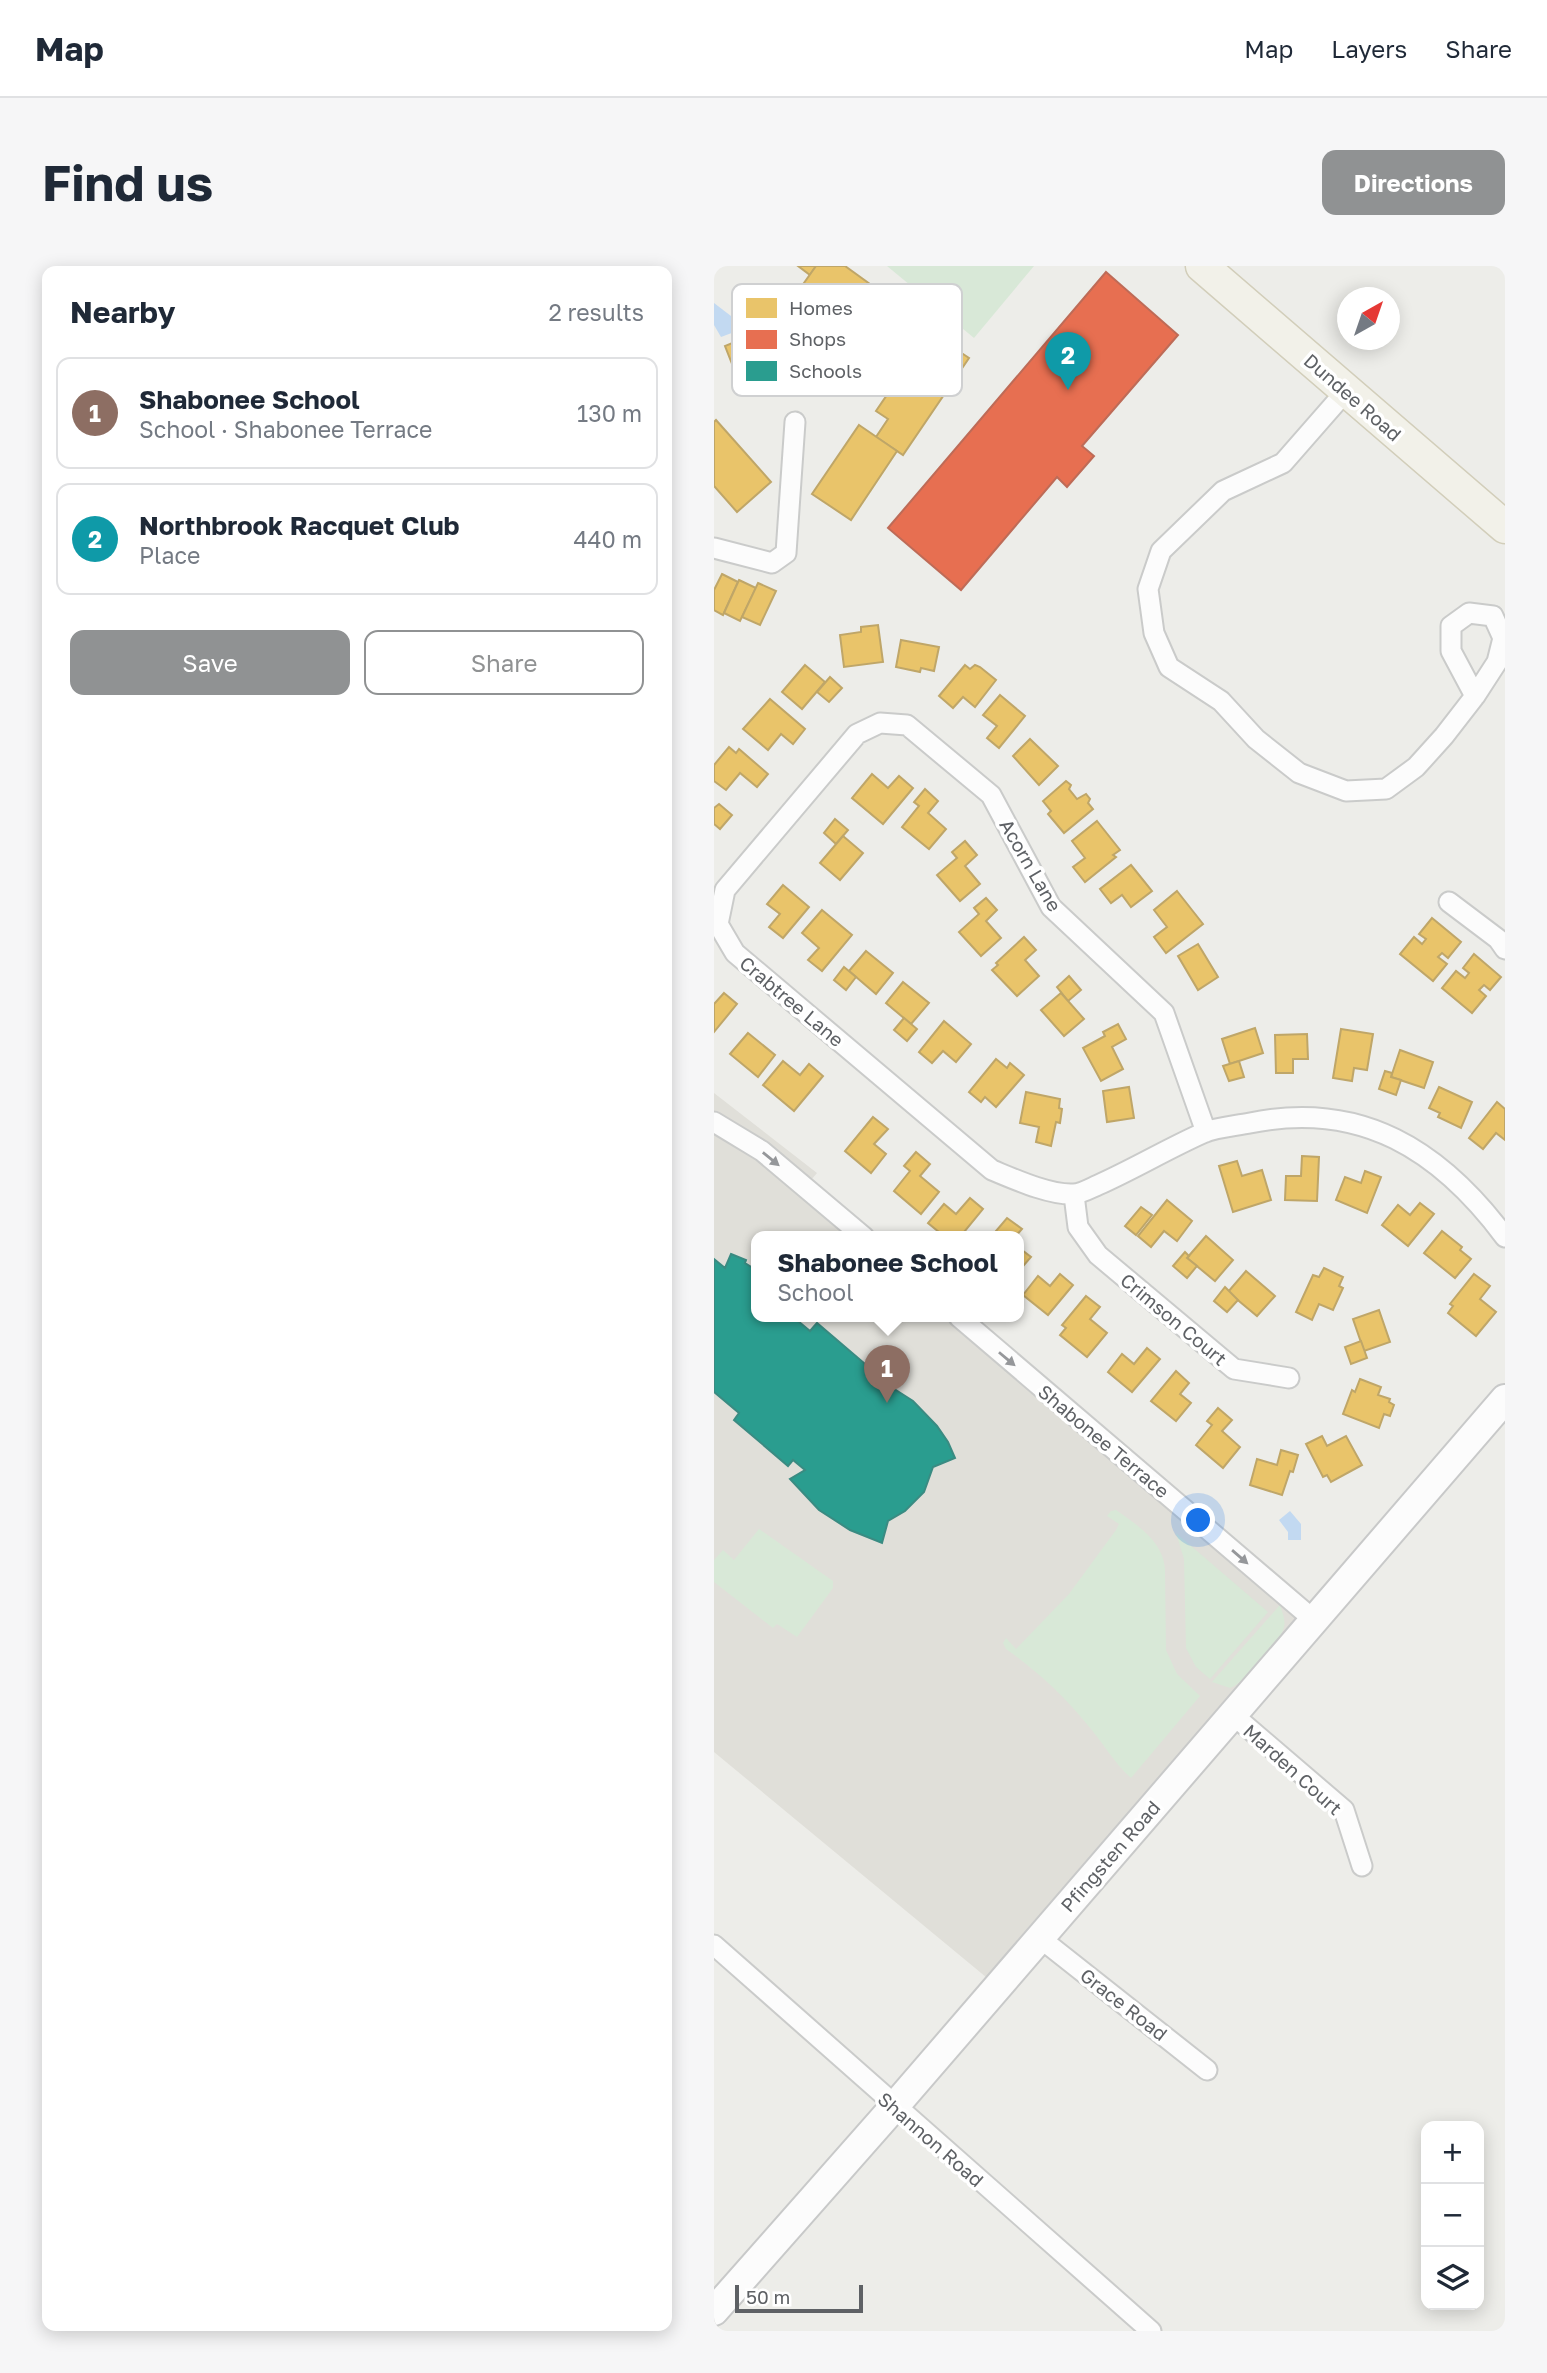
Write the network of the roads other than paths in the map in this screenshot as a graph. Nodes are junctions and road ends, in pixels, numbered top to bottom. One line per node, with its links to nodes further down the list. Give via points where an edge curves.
1 (1202, 266): 2 (main road, Dundee Road)
2 (1346, 391): 4 (main road, Dundee Road); 6 (street, via 1283,463 1223,491 1161,551 1148,589 1154,633 1169,667 1221,701 1256,739 1299,773 1346,791 1386,789 1416,767)
3 (795, 422): 5 (street, via 786,552 772,563)
4 (1505, 527)
5 (714, 548)
6 (1475, 696)
7 (857, 734): 11 (street, Acorn Lane, via 880,723 907,725 991,795 1051,907 1164,1013); 12 (street, Crabtree Lane, via 725,890 718,924 736,953 992,1170 1035,1187)
8 (1450, 902): 9 (street)
9 (1505, 949)
10 (714, 1122): 13 (street, one-way to 13, via 762,1151)
11 (1206, 1132): 12 (street); 14 (street, via 1269,1119 1315,1116 1362,1125 1403,1142 1444,1168)
12 (1074, 1195): 16 (street, Crimson Court, via 1078,1227 1098,1255 1234,1369)
13 (857, 1231)
14 (1505, 1237)
15 (965, 1322): 18 (street, Shabonee Terrace, one-way to 18)
16 (1289, 1378)
17 (1505, 1399): 18 (main road, Pfingsten Road)
18 (1314, 1620): 19 (main road, Pfingsten Road)
19 (1232, 1714): 20 (street, Marden Court, via 1343,1810); 21 (main road, Pfingsten Road)
20 (1362, 1866)
21 (1040, 1938): 23 (street, Grace Road); 24 (main road, Pfingsten Road)
22 (714, 1945): 24 (street, Shannon Road)
23 (1208, 2070)
24 (894, 2107): 25 (main road, Pfingsten Road); 26 (street, Shannon Road)
25 (714, 2311)
26 (1151, 2331)

